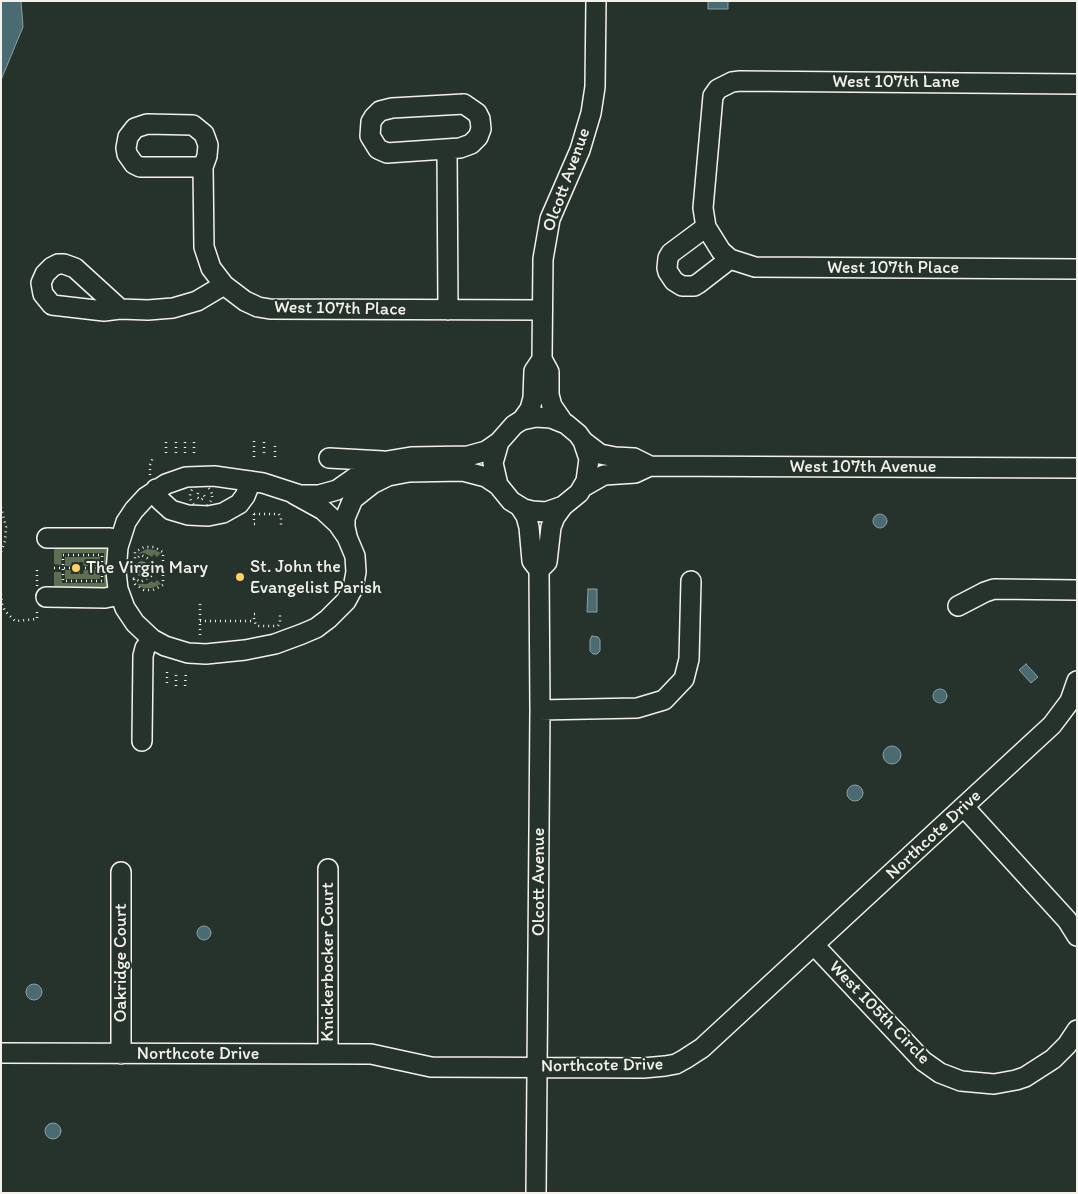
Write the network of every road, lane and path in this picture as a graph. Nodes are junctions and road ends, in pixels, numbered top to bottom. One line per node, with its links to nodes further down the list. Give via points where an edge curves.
1 (596, 1): 11 (street, Olcott Avenue, via 593,100 580,150 550,219 543,259)
2 (1077, 84): 5 (street, West 107th Lane, via 732,82 718,89 711,106 703,208)
3 (447, 149): 3 (street, via 471,144 478,137 480,119 471,107 464,104 392,108 380,111 371,122 370,136 378,149 386,153); 10 (street)
4 (203, 168): 8 (street, via 204,248 211,268)
5 (706, 227): 6 (street, West 107th Place, via 716,246); 6 (street, via 671,253 667,268 674,280 682,286 694,286)
6 (730, 258): 7 (street, West 107th Place, via 755,267)
7 (1077, 269)
8 (224, 285): 9 (street, via 197,301 173,308); 10 (street, West 107th Place, via 245,302 270,309)
9 (120, 309)
10 (448, 310): 11 (street, West 107th Place)
11 (542, 310): 12 (street, Olcott Avenue)
12 (542, 360): 13 (street, Olcott Avenue, via 534,371 533,398); 14 (street, Olcott Avenue, via 549,372 552,406)
13 (522, 420): 14 (street, via 544,417); 23 (street)
14 (563, 422): 16 (street)
15 (254, 441): 29 (path)
16 (583, 441): 34 (street, West 107th Avenue, via 600,454 634,458); 39 (street, via 589,466)
17 (166, 442): 25 (path)
18 (176, 442): 26 (path)
19 (185, 442): 27 (path)
20 (194, 442): 28 (path)
21 (264, 442): 30 (path)
22 (275, 442): 31 (path)
23 (499, 442): 33 (street, via 486,451 468,456 411,457); 38 (street, via 493,463)
24 (153, 457): 37 (path, via 150,465)
25 (166, 457)
26 (176, 457)
27 (185, 457)
28 (194, 457)
29 (254, 458)
30 (264, 458)
31 (275, 458)
32 (329, 458): 33 (street)
33 (386, 462): 40 (street, via 331,492 312,496)
34 (650, 466): 35 (street, West 107th Avenue); 39 (street, West 107th Avenue, via 635,473 604,475)
35 (1077, 468)
36 (251, 480): 37 (street, via 192,476); 37 (street, via 246,496 239,504 223,513 208,516 176,512 164,504); 40 (street)
37 (153, 484): 48 (street, via 126,522)
38 (498, 485): 44 (street); 49 (street, via 486,476 458,471 409,472 382,479 363,489 350,502 344,523)
39 (583, 487): 42 (street)
40 (294, 494): 49 (street, via 328,514)
41 (189, 496): 41 (path, via 192,489 201,485 210,489 212,496 207,505 201,507 191,502)
42 (563, 506): 44 (street, via 539,512); 61 (street, Olcott Avenue, via 551,527 547,562)
43 (1, 507): 50 (path, via 6,527)
44 (520, 507): 61 (street, Olcott Avenue, via 529,527 532,560)
45 (254, 514): 46 (path, via 279,514)
46 (279, 524)
47 (47, 538): 48 (street)
48 (120, 540): 64 (street, via 116,572)
49 (350, 542): 74 (street, via 356,567 351,593 338,610 309,631 268,646 213,653 182,652)
50 (1, 552)
51 (136, 559): 52 (path); 58 (path, via 140,555 144,557); 59 (path, via 136,552 141,548 157,548 163,552)
52 (129, 560)
53 (37, 567): 67 (path)
54 (54, 568): 55 (path)
55 (63, 568): 56 (path, via 73,568 73,572 80,572 80,568); 56 (path, via 63,555 102,555); 56 (path, via 63,581 102,581)
56 (102, 568): 57 (path)
57 (111, 568)
58 (154, 569): 59 (path); 62 (path, via 144,580)
59 (162, 569): 60 (path); 62 (path, via 163,585 154,590 138,587)
60 (166, 569)
61 (539, 570): 83 (street, Olcott Avenue)
62 (135, 579): 64 (path, via 129,577)
63 (691, 582): 83 (street, via 689,659 684,680 664,700 637,708)
64 (125, 589): 67 (street, via 105,598); 74 (street, via 125,608)
65 (1077, 590): 69 (street, via 994,589)
66 (1, 594): 67 (path, via 5,611 17,622 37,619)
67 (40, 597)
68 (200, 604): 72 (path)
69 (958, 606)
70 (255, 614): 73 (path)
71 (279, 614): 73 (path, via 278,626 257,626)
72 (200, 621): 73 (path); 75 (path)
73 (254, 621)
74 (152, 639): 84 (street, via 144,652 142,672)
75 (200, 641)
76 (167, 672): 80 (path)
77 (176, 672): 81 (path)
78 (186, 672): 82 (path)
79 (1077, 681): 85 (street, Northcote Drive, via 1059,718)
80 (167, 686)
81 (176, 686)
82 (185, 686)
83 (540, 710): 94 (street, Olcott Avenue)
84 (142, 741)
85 (964, 807): 88 (street, via 1067,920); 89 (street, Northcote Drive)
86 (328, 869): 93 (street, Knickerbocker Court)
87 (121, 872): 92 (street, Oakridge Court)
88 (1077, 936)
89 (814, 945): 90 (street, West 105th Circle, via 917,1055 950,1078 983,1084 1016,1080 1053,1059); 94 (street, Northcote Drive, via 702,1048 676,1064 643,1068)
90 (1077, 1030)
91 (1, 1053): 92 (street, Northcote Drive)
92 (121, 1054): 93 (street, Northcote Drive)
93 (328, 1054): 94 (street, Northcote Drive, via 380,1055 431,1067)
94 (537, 1067): 95 (street, Olcott Avenue)
95 (536, 1193)

